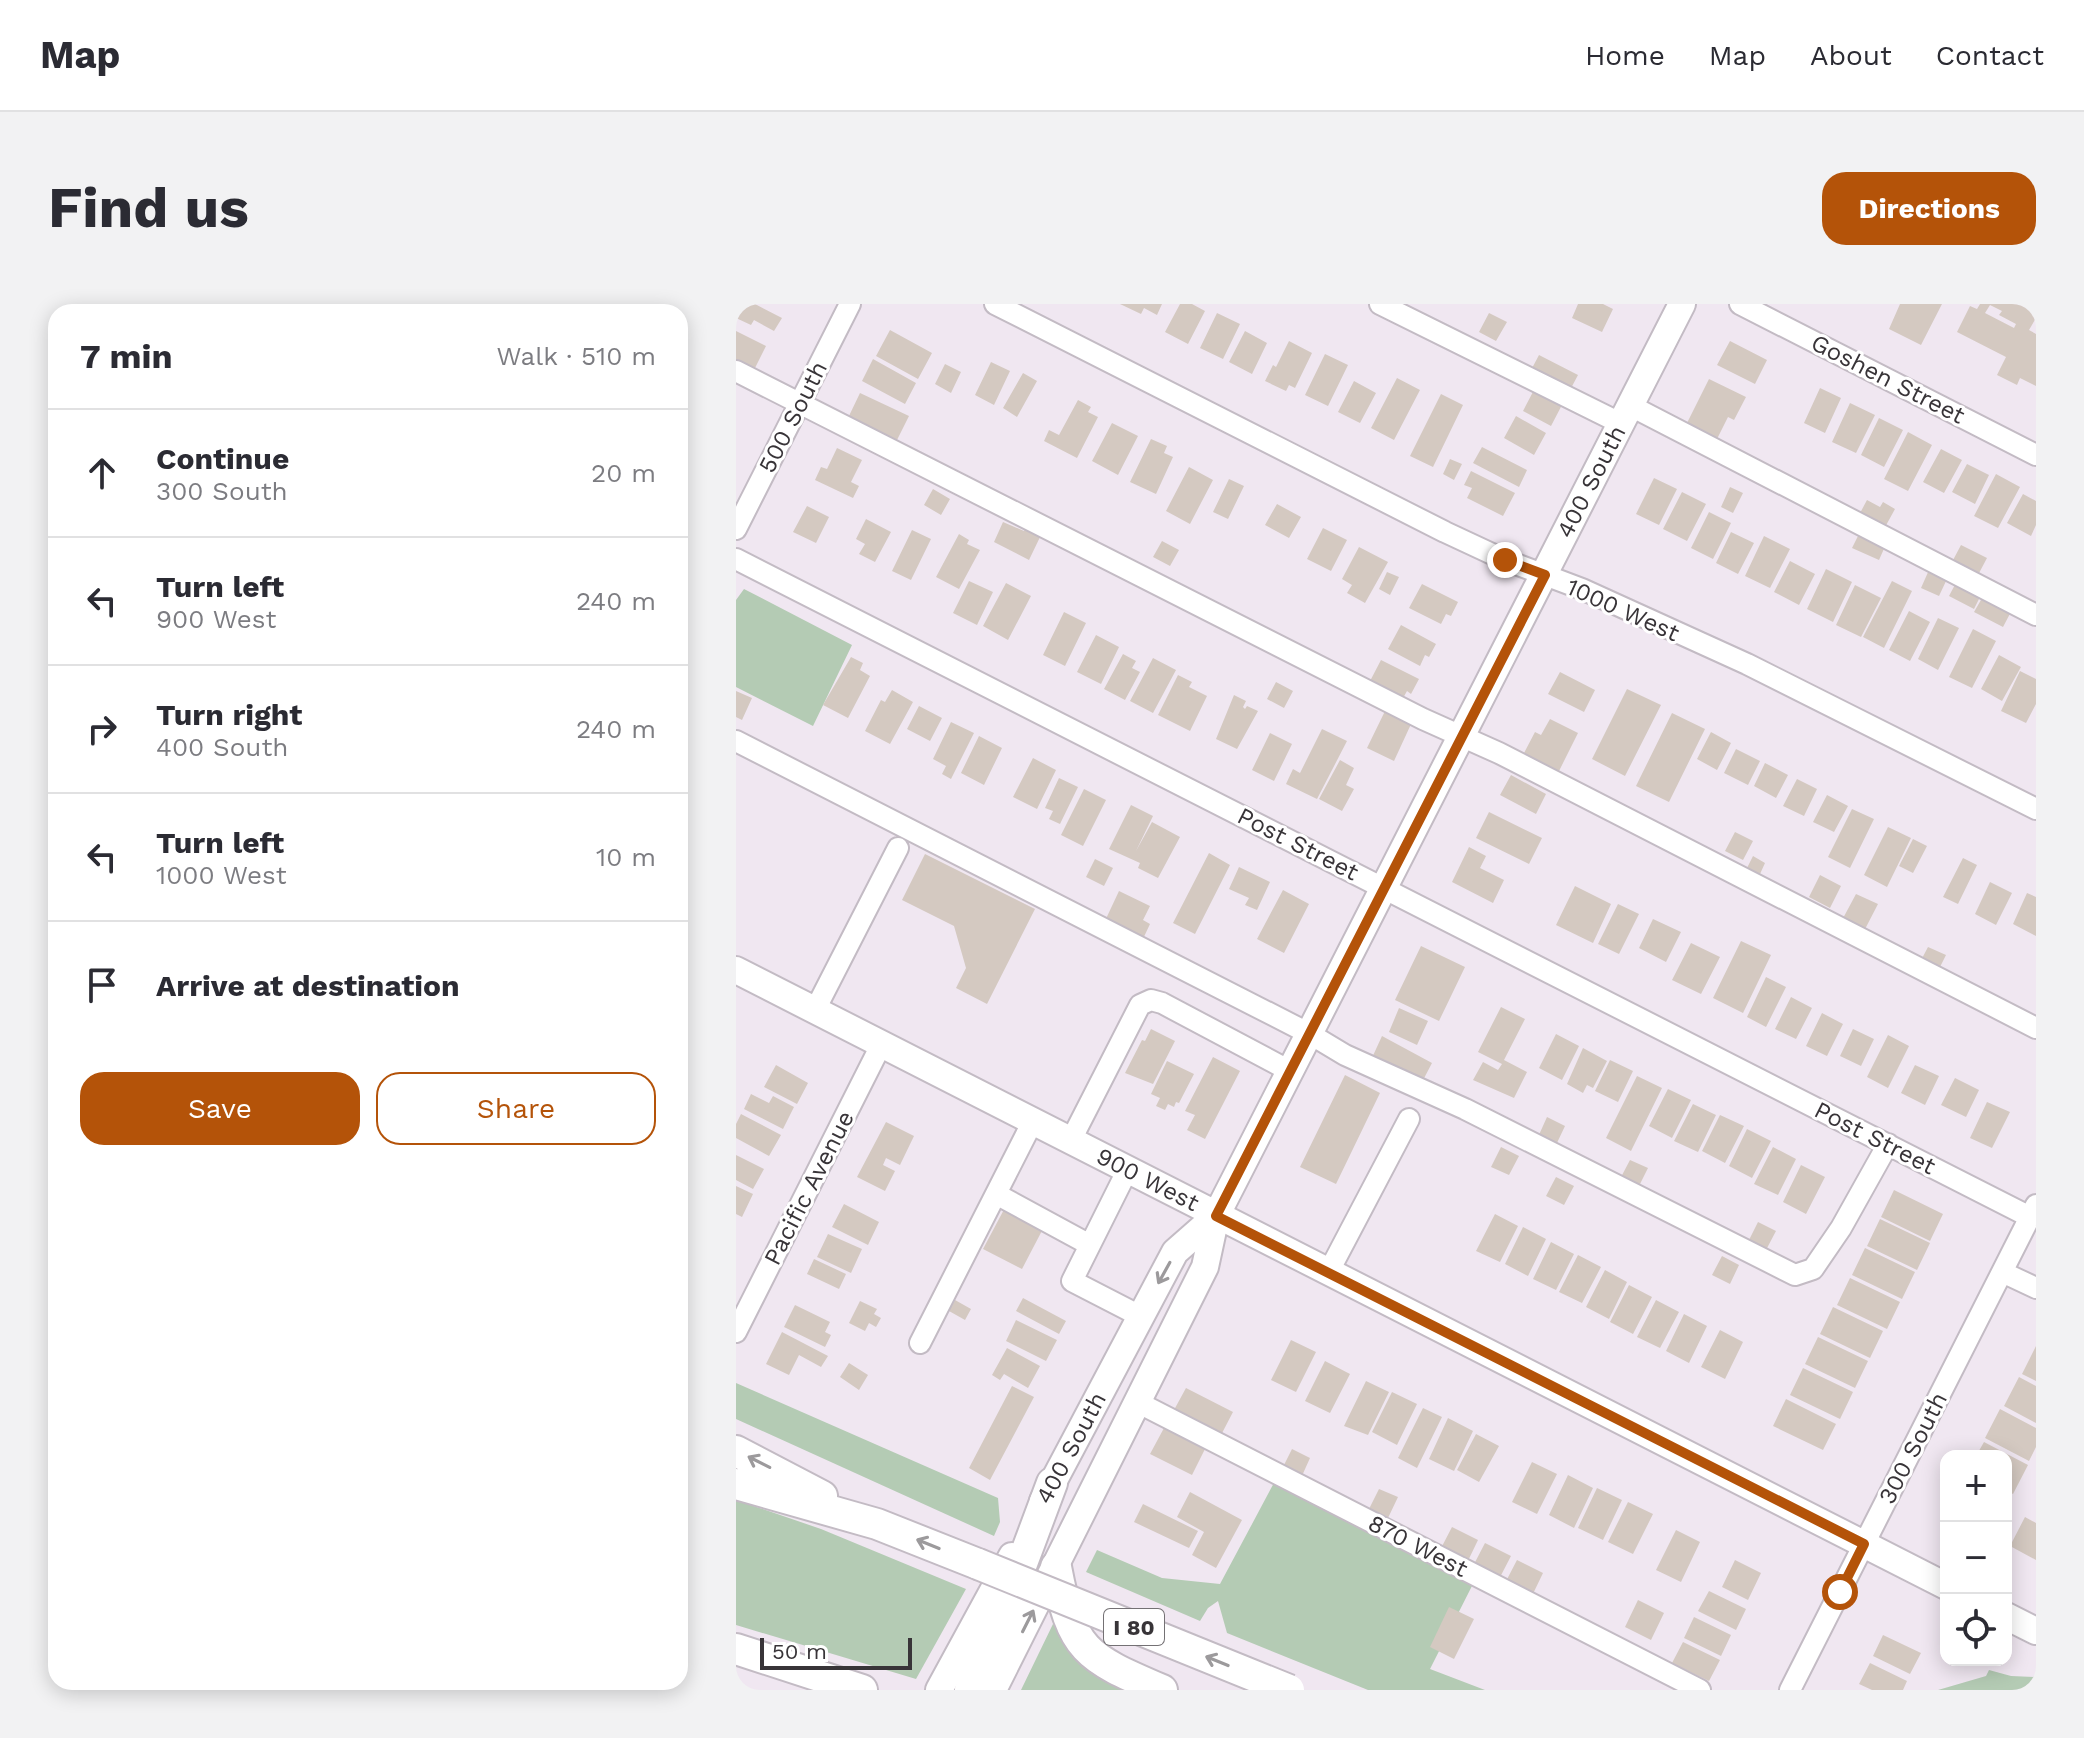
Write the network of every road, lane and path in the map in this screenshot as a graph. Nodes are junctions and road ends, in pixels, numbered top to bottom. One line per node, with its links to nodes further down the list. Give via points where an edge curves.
1 (850, 304): 7 (street, 500 South)
2 (995, 304): 12 (street, 1000 West, via 1445,532)
3 (1380, 304): 8 (street)
4 (1682, 304): 8 (main road, 400 South)
5 (1740, 304): 9 (street, Goshen Street)
6 (736, 371): 7 (street)
7 (800, 403): 10 (street, 500 South); 14 (street)
8 (1626, 415): 12 (main road, 400 South); 13 (street)
9 (2036, 455)
10 (736, 529)
11 (736, 559): 18 (street, Post Street)
12 (1545, 575): 14 (main road, 400 South); 16 (street, 1000 West, via 1747,664)
13 (2036, 615)
14 (1462, 736): 18 (main road, 400 South); 21 (street)
15 (736, 741): 22 (street)
16 (2036, 809)
17 (898, 848): 20 (street)
18 (1384, 888): 22 (main road, 400 South); 28 (street, Post Street)
19 (736, 970): 20 (main road, 900 West)
20 (815, 1010): 23 (main road, 900 West)
21 (2036, 1028)
22 (1310, 1034): 24 (main road, 400 South); 28 (street, via 1795,1275 1813,1269)
23 (882, 1043): 26 (main road, 900 West); 38 (street, Pacific Avenue)
24 (1290, 1071): 27 (street, via 1151,1000 1140,1005); 32 (main road, 400 South)
25 (1409, 1119): 35 (street)
26 (1033, 1121): 27 (main road, 900 West); 30 (street)
27 (1071, 1140): 29 (main road, 900 West)
28 (1888, 1144): 31 (street, Post Street)
29 (1127, 1171): 32 (main road, 900 West); 33 (street)
30 (996, 1194): 33 (street); 39 (street)
31 (2033, 1211): 34 (street, 300 South)
32 (1216, 1216): 35 (main road, 900 West); 37 (main road, 400 South, one-way to 37, via 1175,1252); 40 (main road, 400 South, via 1205,1267)
33 (1090, 1245): 37 (street, via 1072,1281)
34 (2002, 1272): 36 (street); 45 (street, 300 South)
35 (1328, 1273): 45 (main road, 900 West)
36 (2036, 1288)
37 (1140, 1316): 42 (main road, 400 South)
38 (736, 1332)
39 (920, 1343)
40 (1137, 1402): 46 (main road, 400 South); 57 (street, 870 West)
41 (736, 1451): 44 (highway, one-way to 41)
42 (1052, 1483): 52 (main road, 400 South); 53 (highway)
43 (736, 1484): 44 (highway, I 80)
44 (877, 1524): 56 (highway, I 80, one-way to 44, bridge)
45 (1864, 1544): 47 (main road, 900 West); 58 (street, 300 South)
46 (1056, 1567): 54 (main road, 400 South, one-way to 46); 55 (highway, via 1064,1608 1080,1641 1105,1663)
47 (1940, 1583)
48 (2012, 1619): 49 (main road)
49 (2036, 1631)
50 (736, 1649): 51 (highway)
51 (862, 1690)
52 (939, 1690)
53 (970, 1690)
54 (993, 1690)
55 (1162, 1690)
56 (1289, 1690)
57 (1700, 1690)
58 (1790, 1690)

